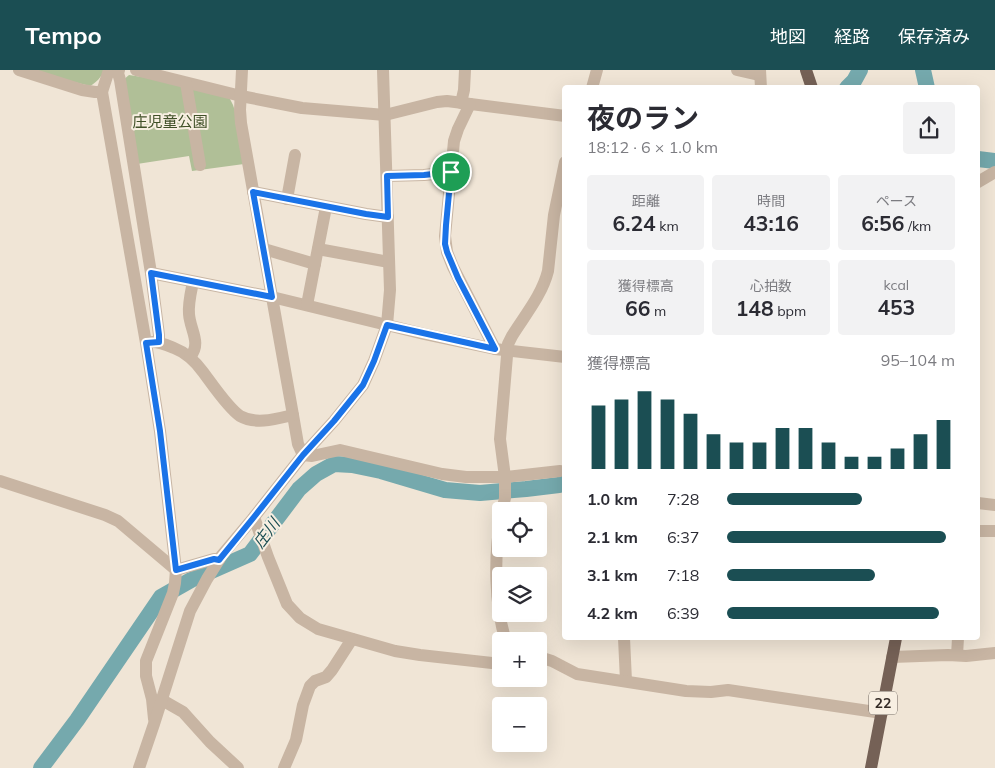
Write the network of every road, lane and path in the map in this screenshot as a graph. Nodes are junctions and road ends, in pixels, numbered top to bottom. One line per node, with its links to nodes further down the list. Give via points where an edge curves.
1 (19, 70): 15 (street, via 82,90)
2 (109, 70): 15 (street)
3 (119, 70): 18 (street)
4 (136, 70): 12 (street)
5 (242, 70): 16 (street)
6 (383, 70): 20 (street)
7 (465, 70): 17 (street)
8 (597, 70): 13 (street)
9 (737, 70): 11 (street)
10 (806, 70): 14 (main road)
11 (760, 77)
12 (186, 83): 16 (street); 23 (street)
13 (593, 85)
14 (810, 85)
15 (102, 92): 19 (street)
16 (241, 96): 20 (street, via 302,108); 29 (street, via 241,123)
17 (466, 104): 20 (street, via 437,102); 21 (street); 24 (street, via 456,136)
18 (125, 108): 19 (street, via 114,103); 37 (street)
19 (105, 111): 42 (street)
20 (385, 115): 26 (street)
21 (562, 116)
22 (295, 155): 30 (street)
23 (200, 165)
24 (451, 172): 26 (street); 43 (street, via 447,252 458,278)
25 (995, 172): 28 (street)
26 (387, 176): 32 (street)
27 (562, 176): 43 (street, via 546,280 508,344)
28 (980, 181)
29 (253, 192): 30 (street); 33 (street)
30 (287, 199): 31 (street)
31 (326, 207): 32 (street); 34 (street)
32 (388, 217): 35 (street)
33 (264, 249): 36 (street); 39 (street)
34 (318, 249): 35 (street); 36 (street)
35 (389, 262): 41 (street)
36 (315, 264): 40 (street)
37 (151, 273): 38 (street); 42 (street, via 159,335)
38 (193, 282): 39 (street); 44 (street, via 189,314 196,344)
39 (272, 297): 40 (street); 46 (street)
40 (307, 305): 41 (street)
41 (387, 325): 43 (street); 47 (street, via 363,385)
42 (153, 342): 44 (street); 59 (street)
43 (501, 350): 45 (street); 49 (street, via 500,439)
44 (190, 357): 46 (street, via 241,416 268,421)
45 (562, 357)
46 (293, 415): 47 (street)
47 (303, 455): 49 (street, via 340,450 442,474); 54 (street)
48 (560, 471): 49 (street)
49 (505, 477): 51 (street)
50 (0, 482): 59 (street, via 118,521)
51 (504, 502)
52 (980, 503): 53 (street)
53 (995, 505)
54 (254, 517): 58 (street); 61 (street, via 287,604 300,618 318,629)
55 (980, 531): 56 (street)
56 (995, 531)
57 (497, 557): 60 (street, via 497,590)
58 (219, 560): 59 (street); 71 (street, via 190,611)
59 (176, 570): 73 (street, via 173,593 146,661)
60 (503, 632)
61 (352, 639): 69 (street, via 395,651); 77 (street, via 326,677 310,686 296,740)
62 (624, 640): 70 (street)
63 (896, 640): 67 (main road, 22)
64 (958, 640): 66 (street)
65 (995, 653): 66 (street)
66 (957, 655): 67 (street)
67 (892, 657): 72 (main road, 22)
68 (547, 659): 70 (street, via 577,674)
69 (492, 663)
70 (626, 682): 72 (street, via 686,691 728,690)
71 (162, 700): 73 (street); 76 (street, via 183,712)
72 (882, 713): 78 (main road, 22)
73 (154, 724): 74 (street); 75 (street)
74 (139, 768)
75 (148, 768)
76 (238, 768)
77 (284, 768)
78 (871, 768)

